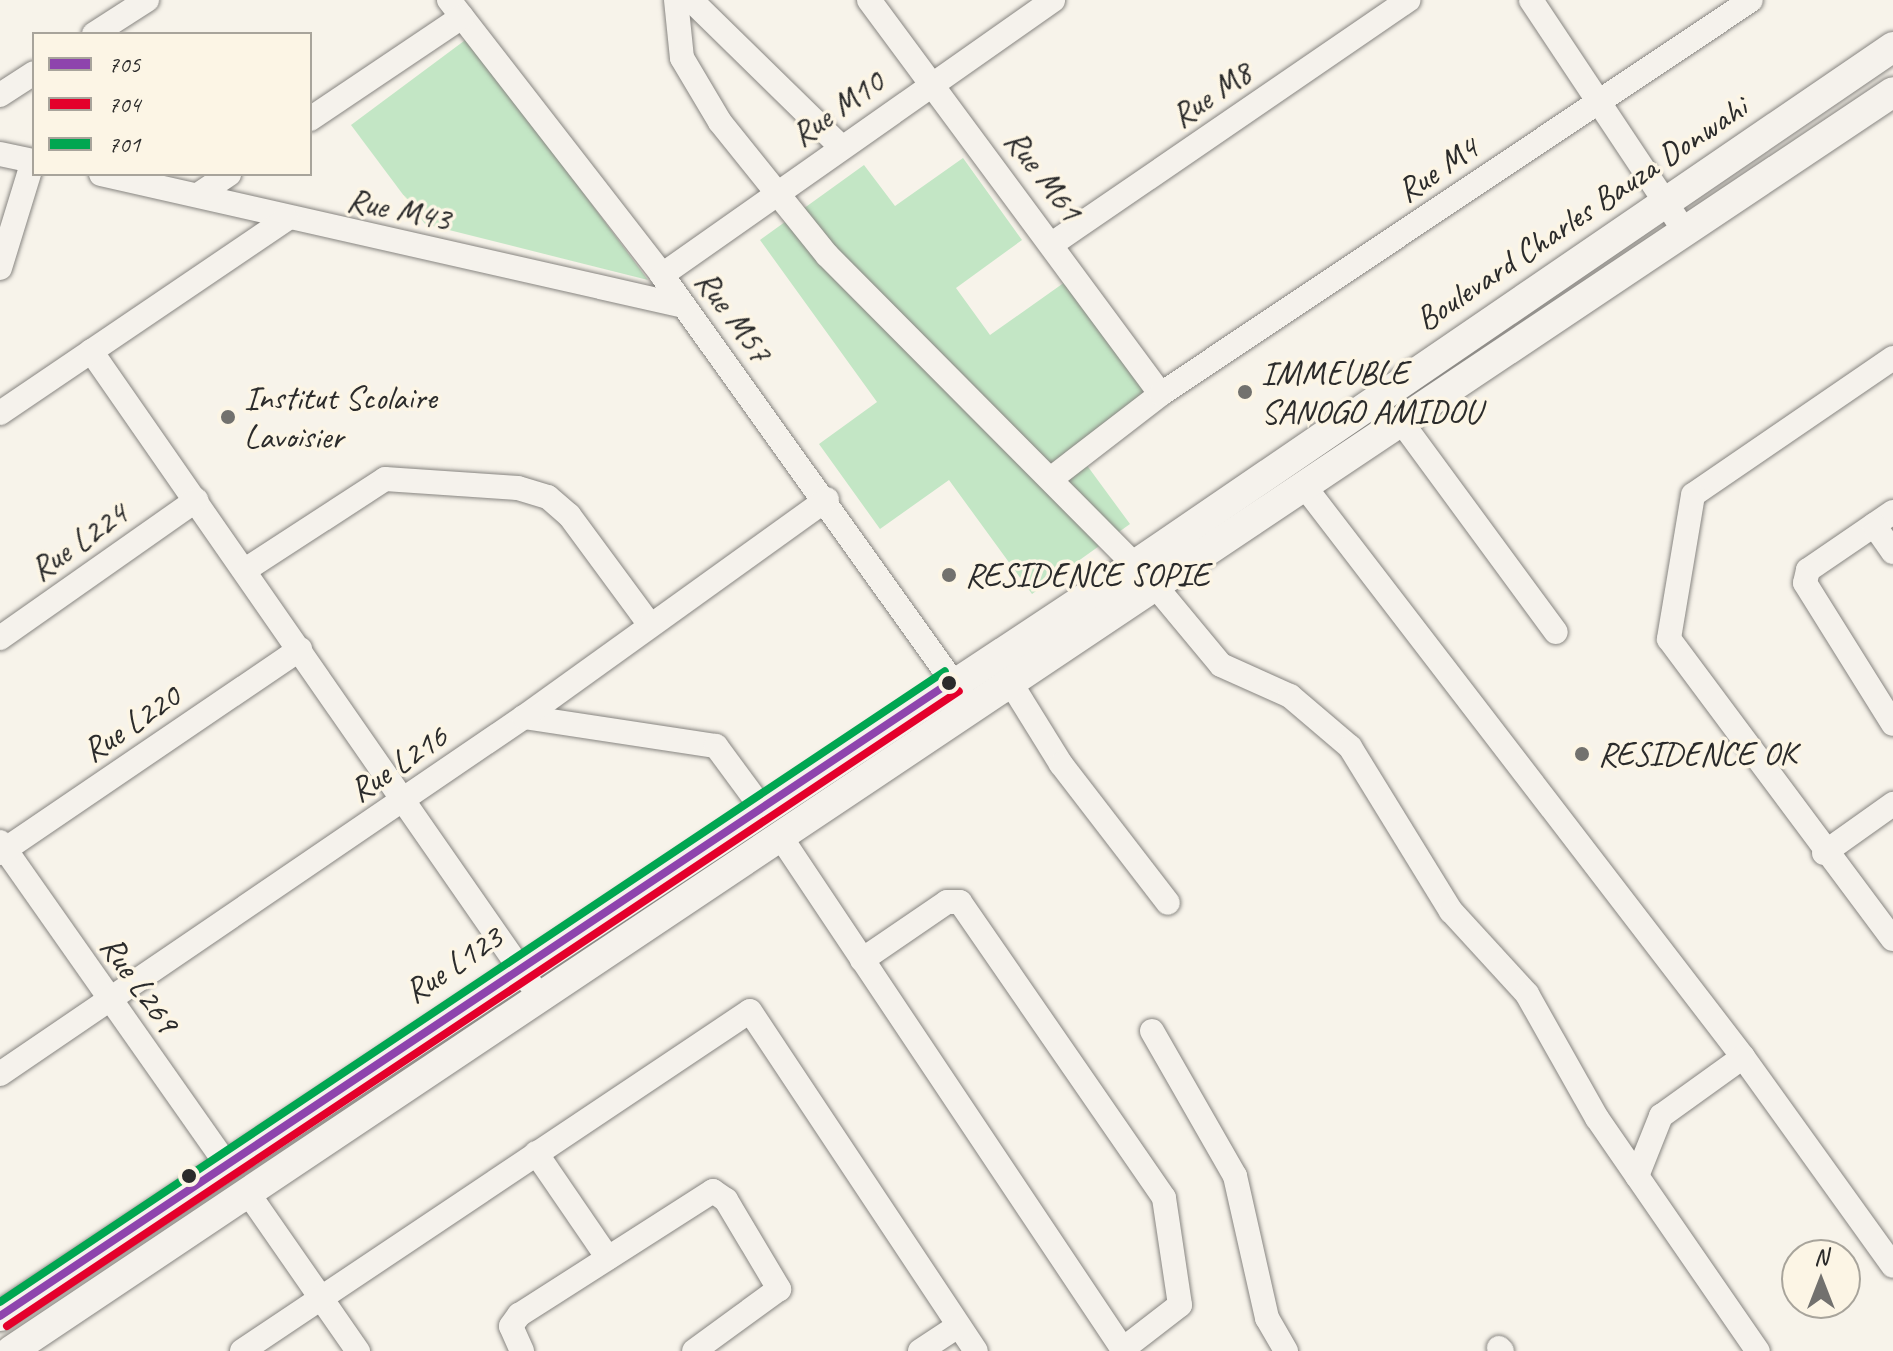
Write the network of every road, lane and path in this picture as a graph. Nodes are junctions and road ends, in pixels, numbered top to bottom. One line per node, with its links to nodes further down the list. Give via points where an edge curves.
1 (147, 0): 10 (street)
2 (676, 0): 24 (street, via 682,58 720,122)
3 (691, 0): 18 (street)
4 (869, 0): 13 (street, Rue M61)
5 (1053, 0): 13 (street, Rue M10)
6 (1408, 0): 29 (street, Rue M8)
7 (1531, 0): 16 (street)
8 (1751, 0): 16 (street, Rue M4)
9 (456, 8): 17 (street); 31 (street, Rue M57)
10 (97, 32)
11 (1893, 47): 26 (main road, Boulevard Charles Bauza Donwahi)
12 (32, 74): 14 (street)
13 (932, 82): 18 (street, Rue M10); 29 (street, Rue M61)
14 (0, 95)
15 (1892, 96): 28 (main road)
16 (1599, 103): 26 (street); 35 (street, Rue M4)
17 (312, 117)
18 (841, 147): 24 (street, Rue M10)
19 (0, 154): 20 (street)
20 (32, 161)
21 (32, 164): 30 (street)
22 (112, 176): 25 (street, Rue M43)
23 (226, 176): 25 (street)
24 (780, 190): 31 (street, Rue M10); 38 (street, via 827,255)
25 (201, 193): 27 (street, Rue M43)
26 (1666, 201): 28 (street); 44 (main road, Boulevard Charles Bauza Donwahi)
27 (286, 219): 32 (street, Rue M43); 33 (street)
28 (1686, 233): 37 (main road)
29 (1052, 244): 35 (street, Rue M61)
30 (0, 268)
31 (662, 275): 32 (street, Rue M57)
32 (684, 306): 40 (street, Rue M57)
33 (91, 351): 36 (street); 41 (street)
34 (1893, 358): 61 (street, via 1693,495 1671,622 1677,657)
35 (1161, 394): 38 (street, Rue M4)
36 (0, 413)
37 (1400, 420): 39 (main road); 48 (street)
38 (1052, 478): 44 (street)
39 (1305, 487): 46 (main road); 69 (street)
40 (827, 499): 47 (street, Rue L216); 51 (street, Rue M57)
41 (196, 500): 45 (street); 49 (street, Rue L224)
42 (1884, 518): 43 (street); 55 (street, via 1808,570 1805,583)
43 (1893, 552)
44 (1135, 565): 51 (main road, Boulevard Charles Bauza Donwahi)
45 (245, 570): 47 (street, via 385,479 548,497); 50 (street)
46 (1157, 588): 52 (main road); 73 (street, via 1221,665 1290,696 1350,747 1451,911 1527,994)
47 (648, 622): 54 (street, Rue L216)
48 (1556, 632)
49 (0, 638)
50 (300, 649): 56 (street); 60 (street, Rue L220)
51 (952, 681): 53 (street, Rue M57); 58 (main road, Rue L123)
52 (1012, 685): 53 (main road); 62 (street, via 1061,764)
53 (974, 710): 59 (main road)
54 (524, 717): 56 (street, Rue L216); 58 (street, via 716,746)
55 (1893, 724)
56 (403, 801): 65 (street); 67 (street, Rue L216)
57 (1893, 804): 61 (street)
58 (761, 807): 65 (main road, Rue L123)
59 (782, 839): 64 (street); 66 (main road)
60 (2, 848): 67 (street, Rue L269)
61 (1824, 853): 63 (street)
62 (1168, 903)
63 (1893, 939)
64 (862, 960): 80 (street); 80 (street, via 947,902 960,902 1155,1185 1169,1209 1180,1305)
65 (518, 966): 66 (street); 72 (main road, Rue L123)
66 (540, 998): 74 (main road)
67 (107, 999): 70 (street, Rue L216); 72 (street, Rue L269)
68 (1152, 1031): 88 (street, via 1235,1176 1267,1318)
69 (1743, 1057): 73 (street, via 1661,1116); 76 (street)
70 (0, 1074)
71 (536, 1153): 75 (street); 77 (street); 79 (street, via 750,1011)
72 (226, 1163): 78 (main road, Rue L123)
73 (1637, 1176): 89 (street)
74 (248, 1193): 77 (street); 81 (main road)
75 (608, 1258): 84 (street, via 519,1315 511,1326); 85 (street, via 696,1196 713,1191 726,1200 779,1289)
76 (1893, 1266)
77 (322, 1298): 82 (street); 83 (street)
78 (0, 1316)
79 (958, 1326): 86 (street); 87 (street)
80 (1123, 1350)
81 (11, 1351)
82 (242, 1351)
83 (358, 1351)
84 (522, 1351)
85 (694, 1351)
86 (920, 1351)
87 (976, 1351)
88 (1286, 1351)
89 (1758, 1351)

